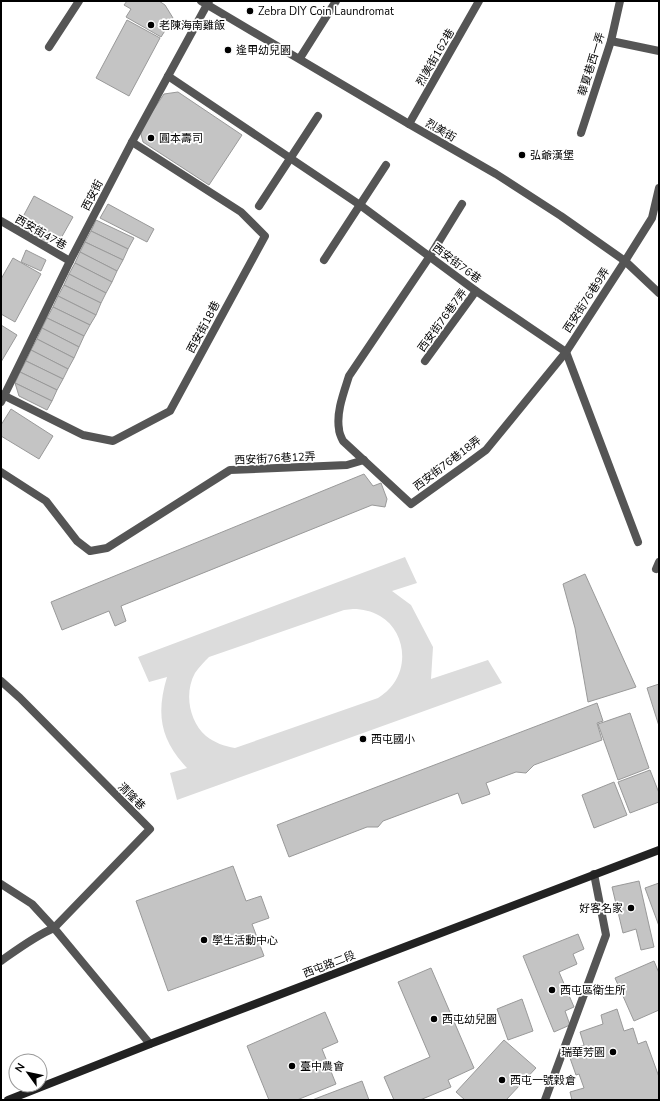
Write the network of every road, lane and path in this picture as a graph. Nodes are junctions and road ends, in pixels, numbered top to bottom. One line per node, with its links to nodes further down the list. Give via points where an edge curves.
1 (79, 1): 7 (street)
2 (336, 1): 9 (street)
3 (479, 1): 12 (street, 烈美街162巷)
4 (620, 1): 6 (street, 華夏巷西一弄)
5 (206, 2): 9 (street, 烈美街); 10 (street, 西安街)
6 (611, 41): 8 (street); 13 (street, 華夏巷西一弄)
7 (49, 47)
8 (659, 51)
9 (300, 58): 12 (street, 烈美街)
10 (168, 76): 14 (street, 西安街); 15 (street, 西安街76巷)
11 (318, 116): 15 (street)
12 (409, 124): 25 (street, 烈美街, via 496,174)
13 (581, 133)
14 (132, 142): 24 (street, 西安街); 30 (street, 西安街18巷, via 242,212 264,236 170,411 113,441 83,435)
15 (290, 159): 19 (street, 西安街76巷); 20 (street)
16 (386, 165): 19 (street)
17 (659, 188): 25 (street, 西安街76巷9弄, via 652,218)
18 (462, 204): 22 (street)
19 (360, 205): 22 (street, 西安街76巷); 23 (street)
20 (259, 206)
21 (1, 221): 24 (street, 西安街47巷)
22 (430, 256): 26 (street, 西安街76巷); 31 (street, via 349,376 344,389 338,416 339,430 343,441)
23 (324, 260)
24 (70, 261): 30 (street, 西安街)
25 (625, 261): 27 (street, 烈美街); 28 (street, 西安街76巷9弄)
26 (476, 291): 28 (street, 西安街76巷); 29 (street, 西安街76巷7弄)
27 (659, 293)
28 (566, 352): 31 (street, 西安街76巷18弄, via 486,450 411,504); 33 (street)
29 (426, 361)
30 (2, 397)
31 (364, 460): 32 (street, 西安街76巷12弄, via 347,465 230,470 107,548 90,551 77,541 46,501)
32 (1, 472)
33 (638, 542)
34 (1, 682): 38 (street, 清隆巷, via 150,829)
35 (659, 850): 36 (street, 西屯路二段)
36 (594, 874): 40 (street, 西屯路二段); 42 (street, via 606,935)
37 (1, 884): 38 (street, via 32,904)
38 (54, 928): 39 (street); 40 (street)
39 (1, 961)
40 (150, 1044): 41 (street, 西屯路二段)
41 (8, 1100)
42 (545, 1100)

